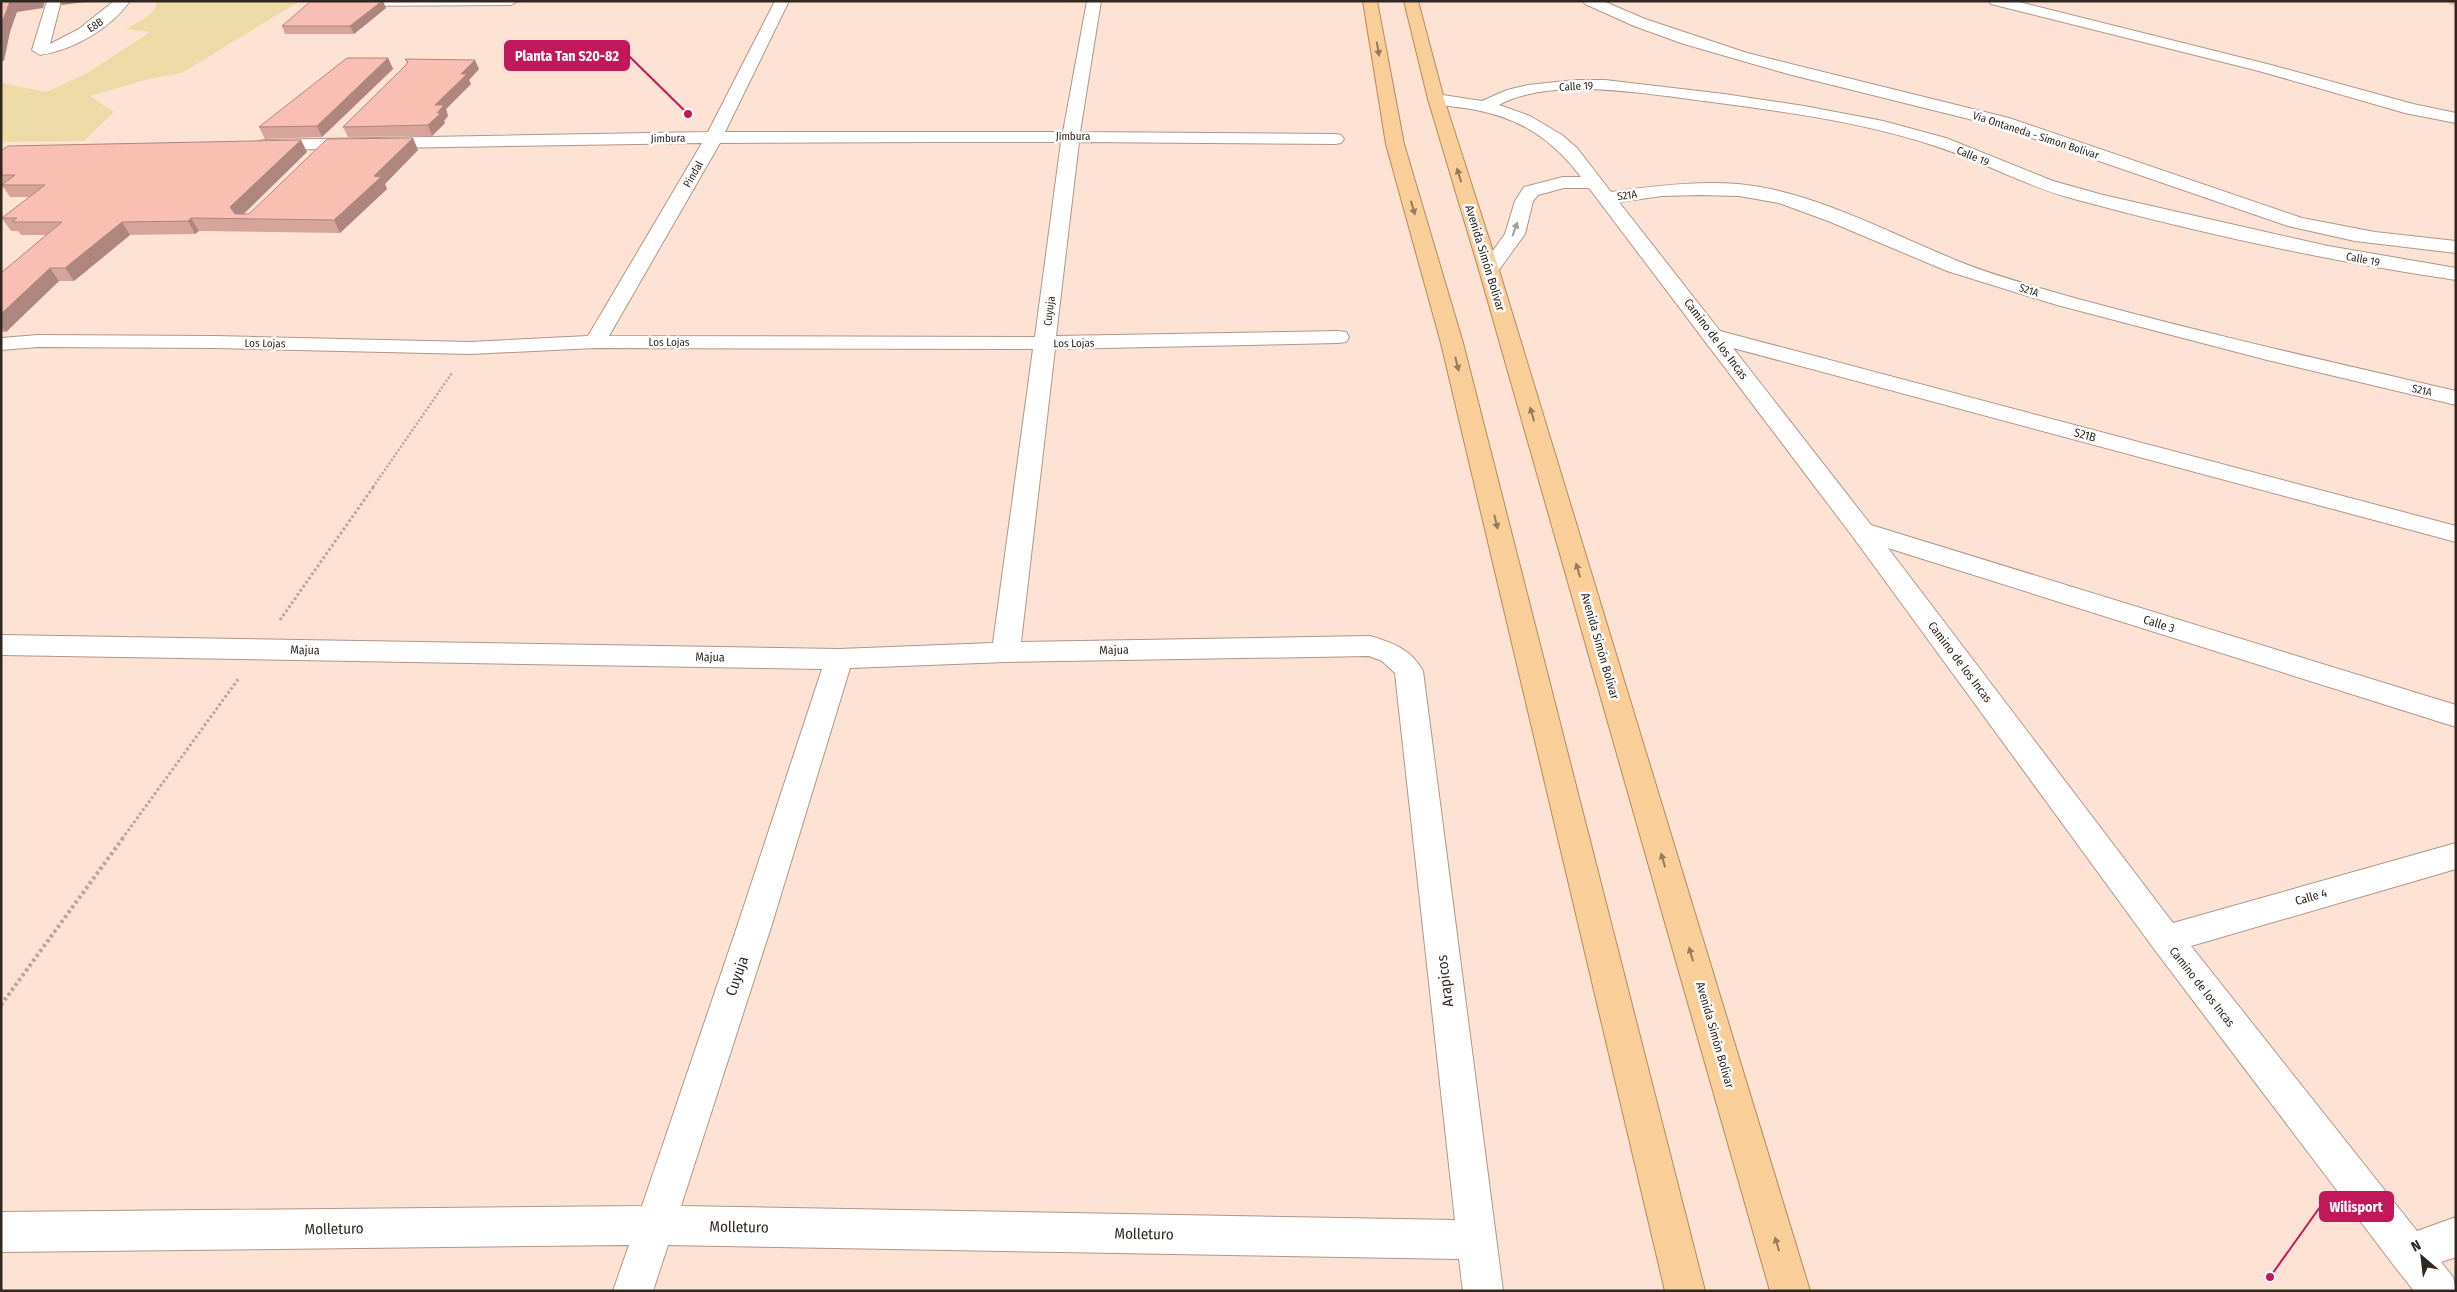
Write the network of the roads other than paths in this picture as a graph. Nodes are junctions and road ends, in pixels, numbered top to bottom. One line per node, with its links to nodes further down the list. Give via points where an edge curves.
1 (54, 1): 2 (street, E8B, via 40,50 51,50 102,21)
2 (123, 1)
3 (484, 1): 4 (street); 11 (street)
4 (511, 1)
5 (782, 1): 17 (street, Pindal)
6 (1094, 1): 16 (street, Cuyuja)
7 (1370, 1): 48 (highway, one-way to 48, via 1395,144 1452,343)
8 (1411, 1): 12 (highway, Avenida Simón Bolívar)
9 (1590, 1): 23 (street, Via Ontaneda - Simon Bolivar, via 1634,21 1730,53 2004,122 2296,222 2344,233)
10 (1996, 1): 14 (street)
11 (328, 2)
12 (1436, 99): 13 (street, Camino de los Incas); 24 (highway, Avenida Simón Bolívar, one-way to 12)
13 (1486, 106): 22 (street, Camino de los Incas, via 1531,122 1554,136); 25 (street, Calle 19, via 1511,95 1544,88 1605,85 1855,120 1924,136 2036,181 2112,203 2304,248)
14 (2456, 118)
15 (350, 124): 19 (street)
16 (1071, 136): 17 (street, Jimbura); 18 (street, Jimbura); 29 (street, Cuyuja)
17 (714, 137): 19 (street, Jimbura); 28 (street, Pindal)
18 (1334, 139)
19 (330, 143): 20 (street, Jimbura); 21 (street)
20 (250, 145)
21 (310, 162)
22 (1602, 191): 24 (street, S21A, one-way to 22, via 1515,234 1530,191 1563,182); 26 (street, Camino de los Incas); 31 (street, S21A, via 1739,190 1783,198 1954,266 2064,301)
23 (2456, 247)
24 (1489, 270): 49 (highway, Avenida Simón Bolívar, one-way to 24)
25 (2456, 274)
26 (1714, 336): 32 (street, Camino de los Incas); 33 (street, S21B)
27 (1338, 337): 29 (street, Los Lojas)
28 (595, 342): 29 (street, Los Lojas); 30 (street, Los Lojas, via 470,348 215,342 38,341)
29 (1045, 343): 35 (street, Cuyuja)
30 (1, 344)
31 (2456, 398)
32 (1862, 531): 38 (street, Calle 3); 40 (street, Camino de los Incas)
33 (2456, 534)
34 (1, 645): 36 (street, Majua)
35 (1006, 652): 36 (street, Majua); 37 (street, Majua, via 1370,646 1400,658)
36 (839, 659): 41 (street, Cuyuja, via 755,924)
37 (1408, 671): 44 (street, Arapicos)
38 (2456, 716)
39 (2456, 856): 40 (street, Calle 4)
40 (2166, 939): 45 (street, Camino de los Incas)
41 (653, 1225): 42 (street, Molleturo); 44 (street, Molleturo); 46 (street, Cuyuja)
42 (1, 1232)
43 (2456, 1237): 45 (street)
44 (1476, 1240): 47 (street, Arapicos)
45 (2409, 1253): 50 (street, Camino de los Incas)
46 (632, 1291)
47 (1484, 1291)
48 (1685, 1291)
49 (1790, 1291)
50 (2439, 1291)

